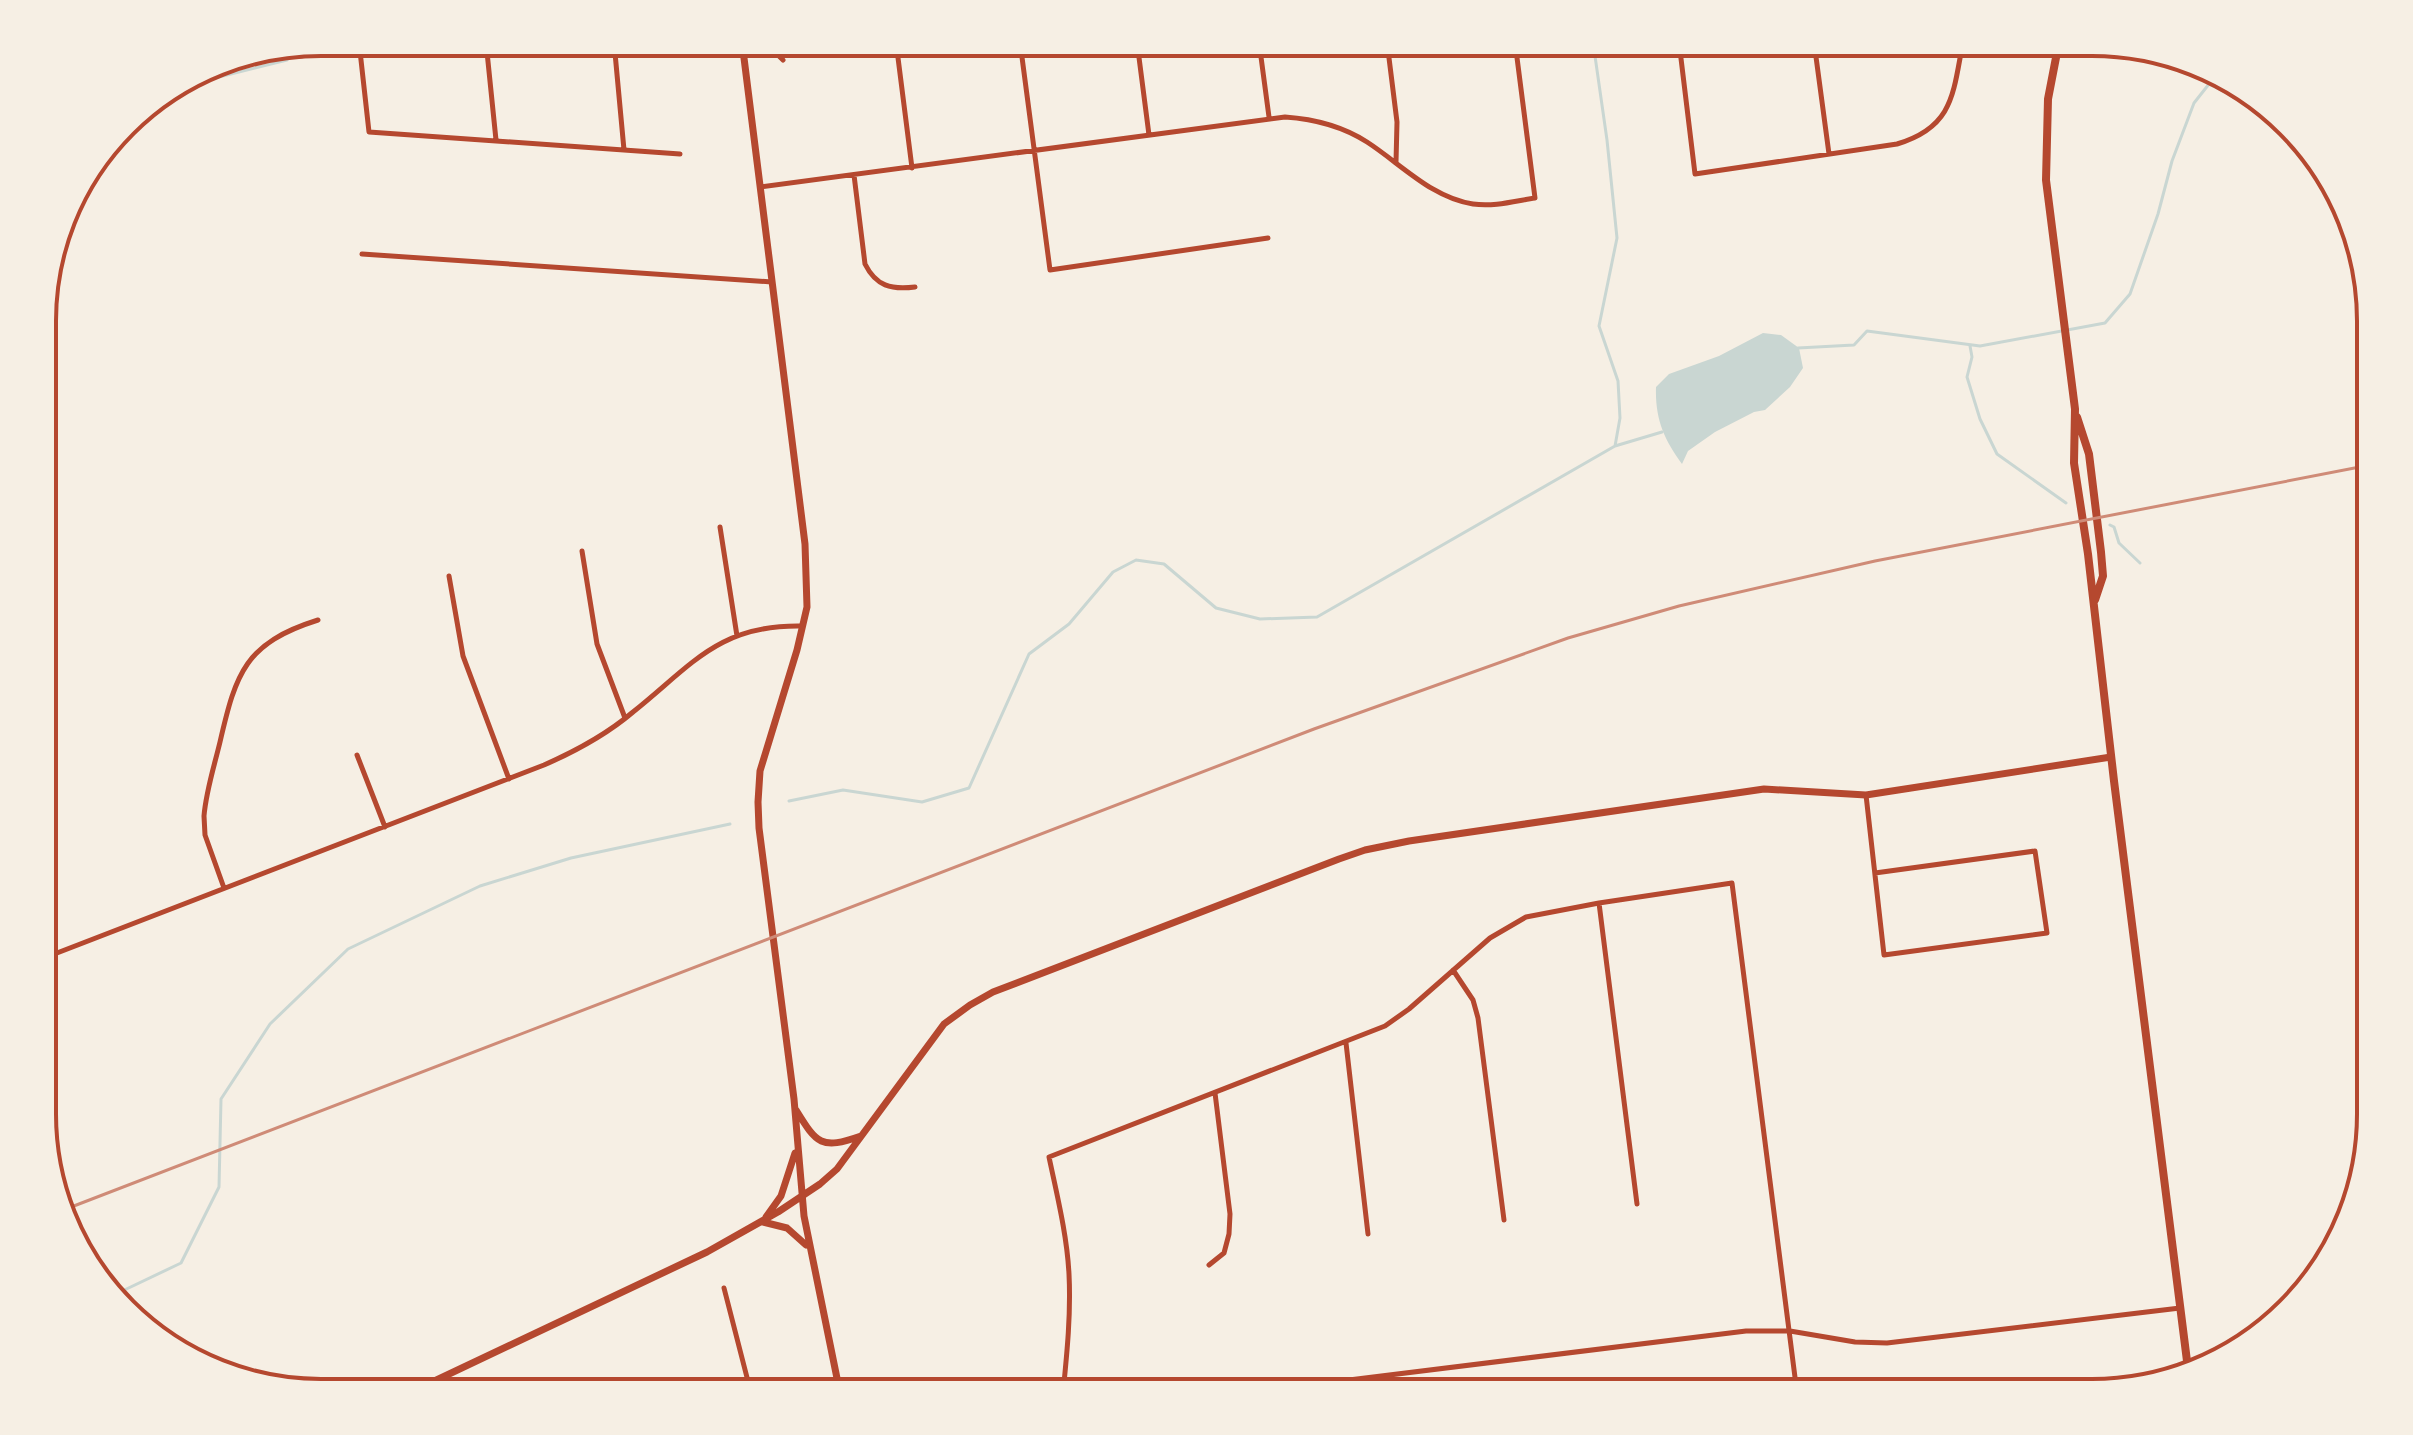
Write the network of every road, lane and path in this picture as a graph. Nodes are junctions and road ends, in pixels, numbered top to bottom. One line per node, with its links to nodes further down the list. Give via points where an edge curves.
1 (1261, 56): 17 (street)
2 (1389, 56): 24 (street)
3 (1517, 56): 24 (street, via 1535,198 1493,204 1462,201 1425,184)
4 (1681, 56): 23 (street, via 1695,174)
5 (1816, 56): 23 (street)
6 (1960, 56): 23 (street, via 1950,104 1933,127 1897,144)
7 (2056, 56): 32 (main road, via 2048,99 2046,180)
8 (361, 57): 19 (street, via 369,132)
9 (488, 57): 19 (street)
10 (615, 57): 20 (street)
11 (744, 57): 27 (street)
12 (780, 57): 16 (street)
13 (898, 57): 25 (street)
14 (1022, 57): 21 (street)
15 (1139, 57): 18 (street)
16 (783, 60)
17 (1269, 117): 18 (street); 24 (street, via 1335,126)
18 (1149, 135): 21 (street)
19 (496, 141): 20 (street)
20 (624, 150): 22 (street)
21 (1034, 152): 25 (street); 28 (street, via 1050,270)
22 (680, 154)
23 (1829, 154)
24 (1396, 162)
25 (912, 168): 26 (street)
26 (854, 175): 27 (street); 31 (street, via 870,275 887,287)
27 (760, 187): 30 (street)
28 (1268, 238)
29 (362, 254): 30 (street)
30 (773, 283): 38 (street, via 807,563)
31 (915, 287)
32 (2075, 409): 36 (main road, via 2074,463); 36 (main road, via 2089,454 2102,564)
33 (720, 527): 39 (street)
34 (582, 551): 40 (street, via 597,644)
35 (449, 576): 43 (street, via 463,656)
36 (2094, 604): 42 (main road)
37 (318, 620): 47 (street, via 281,633 263,646 232,691 204,816 205,835)
38 (803, 626): 39 (street); 53 (street, via 758,785)
39 (737, 636): 40 (street, via 683,667)
40 (625, 718): 43 (street, via 575,751)
41 (357, 755): 45 (street)
42 (2111, 757): 44 (street); 64 (main road)
43 (509, 779): 45 (street)
44 (1866, 795): 46 (street); 54 (street, via 1764,789 1365,850 970,1005 944,1024)
45 (385, 827): 47 (street)
46 (1875, 873): 46 (street, via 1884,955 2047,933 2035,851)
47 (224, 888): 49 (street)
48 (1599, 903): 50 (street, via 1538,913 1512,924); 57 (street); 65 (street, via 1732,883)
49 (56, 953)
50 (1453, 970): 51 (street, via 1397,1018); 58 (street, via 1478,1018)
51 (1346, 1043): 52 (street); 60 (street)
52 (1215, 1093): 62 (street, via 1230,1224 1224,1253); 72 (street, via 1049,1157 1069,1271)
53 (794, 1108): 54 (street, via 814,1138 824,1143 836,1145); 55 (street)
54 (863, 1135): 56 (street, via 837,1169)
55 (796, 1147): 56 (street); 59 (street, via 784,1188)
56 (802, 1196): 59 (street); 61 (street)
57 (1637, 1204)
58 (1504, 1220)
59 (763, 1221): 61 (street, via 787,1228); 69 (street)
60 (1368, 1234)
61 (810, 1251): 71 (street)
62 (1209, 1265)
63 (724, 1288): 70 (street)
64 (2180, 1308): 65 (street, via 1887,1343); 66 (main road)
65 (1790, 1331): 67 (street, via 1703,1335); 68 (street)
66 (2187, 1361)
67 (1359, 1378)
68 (1795, 1378)
69 (439, 1379)
70 (747, 1379)
71 (837, 1379)
72 (1064, 1379)

